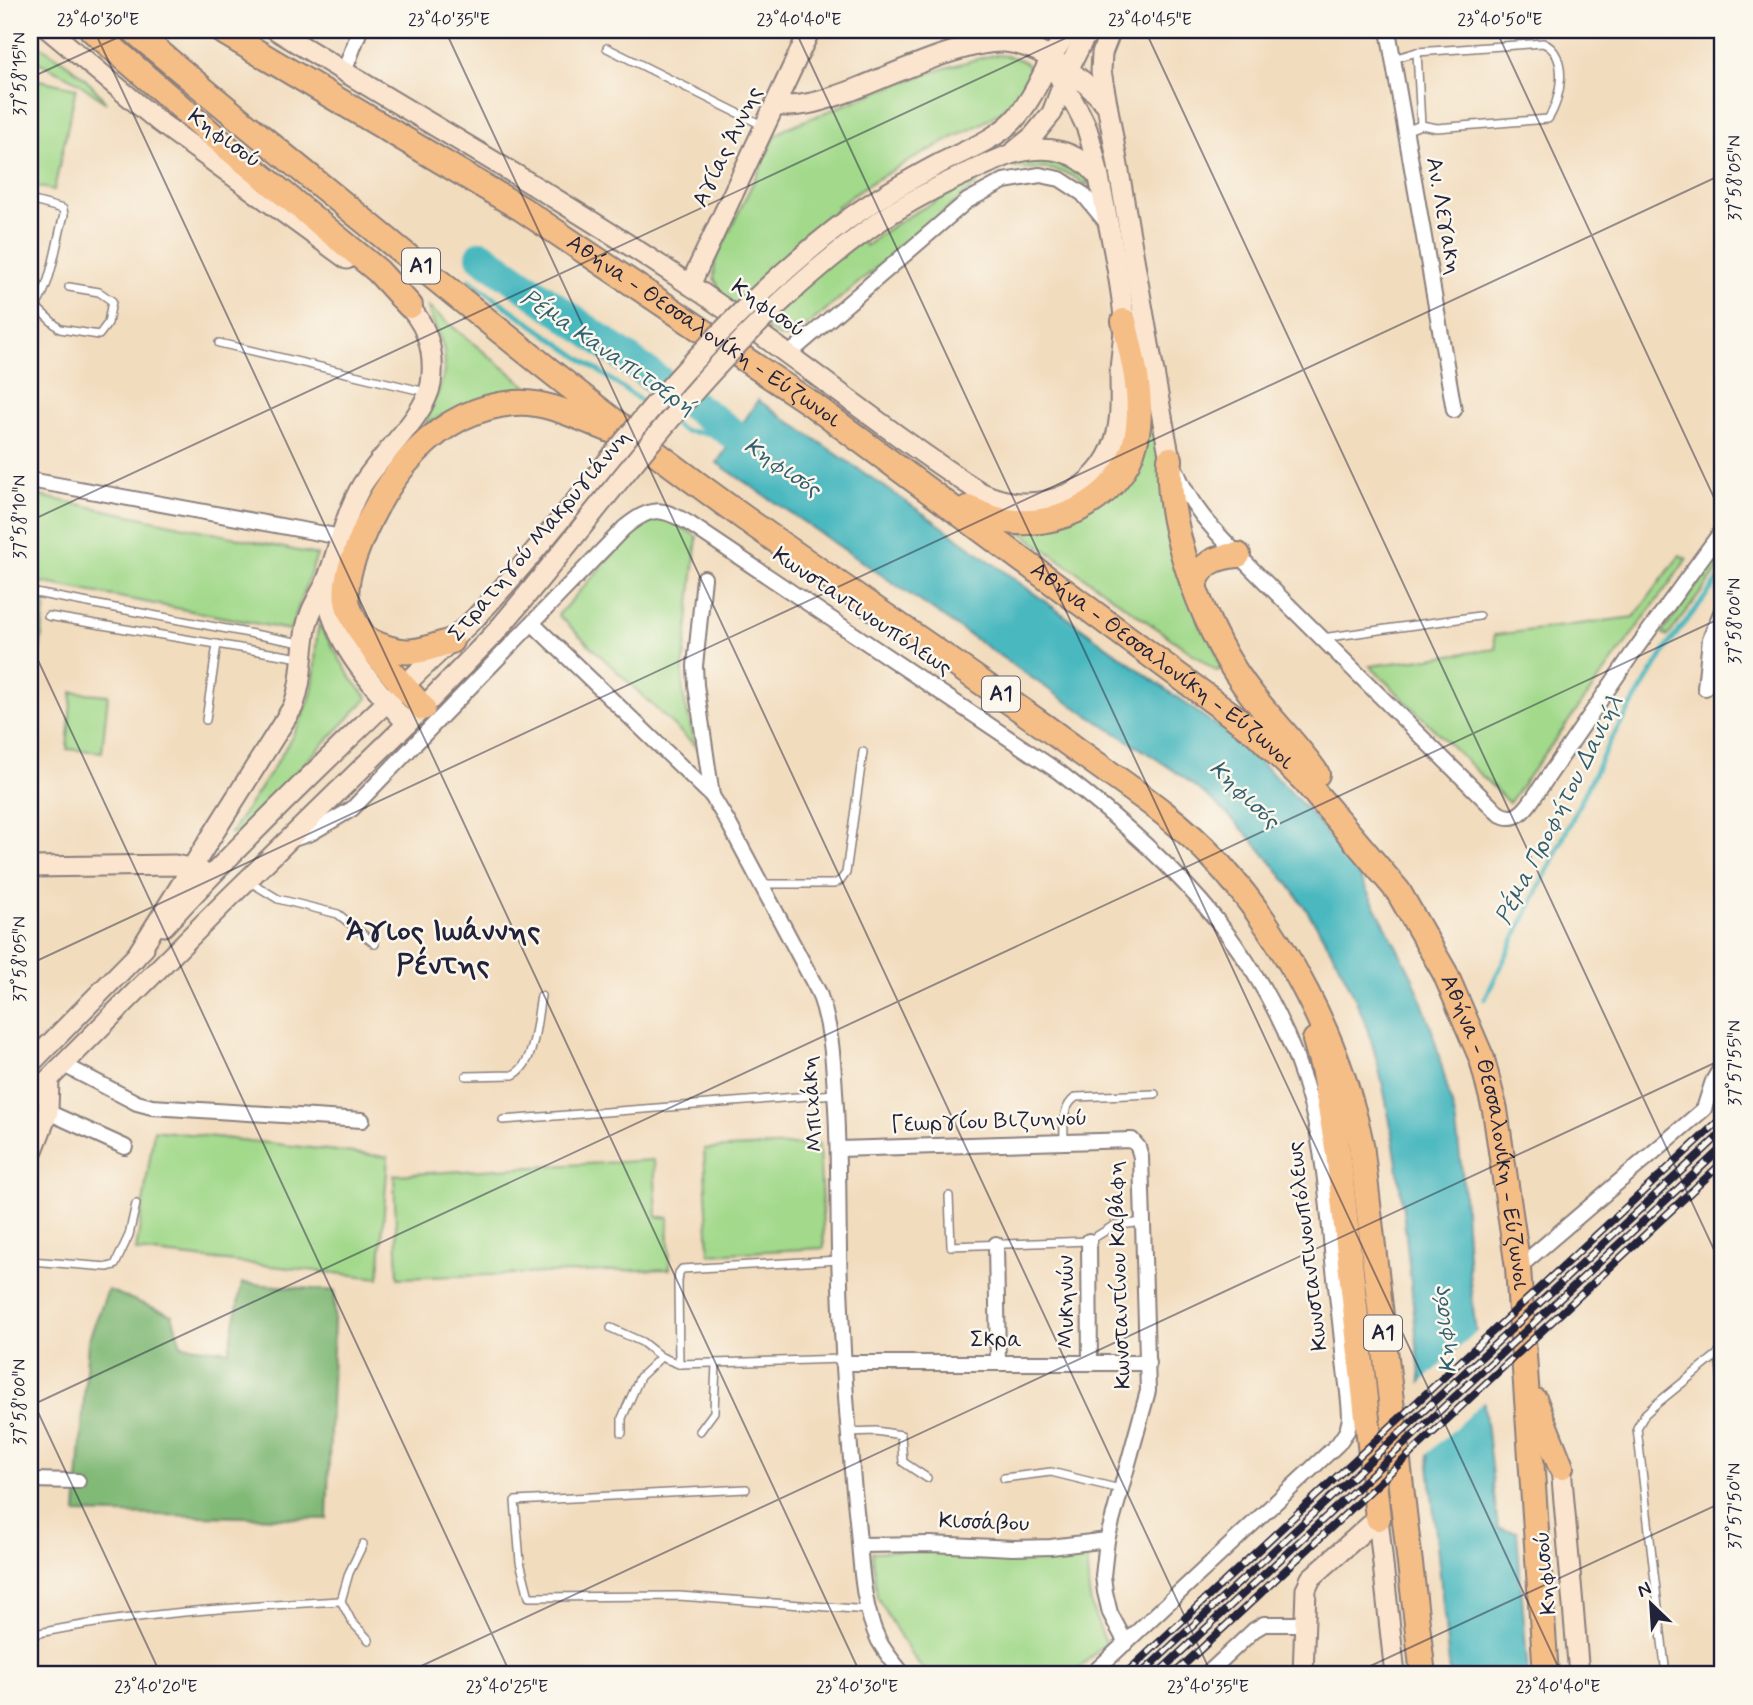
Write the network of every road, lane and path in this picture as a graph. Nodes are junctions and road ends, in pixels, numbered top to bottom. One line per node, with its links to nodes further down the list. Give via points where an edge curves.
1 (92, 30): 31 (highway, via 378,271)
2 (134, 30): 39 (highway, Α1)
3 (220, 30): 42 (highway, Αθήνα - Θεσσαλονίκη - Εύζωνοι, via 522,209 813,405)
4 (276, 30): 17 (street, Κηφισού)
5 (360, 30): 17 (street)
6 (810, 30): 19 (street, Αγίας Άννης)
7 (1070, 30): 15 (street, Στρατηγού Μακρυγιάννη)
8 (1091, 30): 18 (street, Στρατηγού Μακρυγιάννη)
9 (1111, 30): 20 (street, via 1101,71)
10 (1388, 30): 16 (street, Αν. Λεγακη)
11 (50, 32): 31 (street, Κηφισού, via 158,121)
12 (964, 39): 15 (street, via 1014,43); 19 (street, via 820,101 787,107)
13 (607, 48): 22 (lane)
14 (1417, 52): 16 (lane); 21 (lane); 21 (lane, via 1543,43 1558,63 1561,84 1558,103 1548,119 1437,128)
15 (1049, 59): 18 (street, Κηφισού); 28 (street, Στρατηγού Μακρυγιάννη, via 1023,110 1004,129 913,178)
16 (1393, 59): 23 (street, Αν. Λεγακη)
17 (344, 72): 29 (street, Κηφισού, via 519,175)
18 (1066, 76): 20 (street, via 1086,82); 24 (street, Στρατηγού Μακρυγιάννη, via 1046,120); 25 (street, Κηφισού)
19 (775, 104): 22 (street, Αγίας Άννης)
20 (1108, 105): 40 (street)
21 (1421, 125): 23 (lane)
22 (765, 127): 29 (street, Αγίας Άννης)
23 (1405, 131): 38 (street, Αν. Λεγακη)
24 (1011, 154): 25 (street, via 1035,149 1066,152); 28 (street, Στρατηγού Μακρυγιάννη, via 880,220)
25 (1099, 178): 27 (street, Κηφισού)
26 (30, 200): 32 (lane, via 63,209 64,215)
27 (1108, 226): 34 (street, Κηφισού); 36 (street, via 1083,194 1060,179 1040,175 1004,181 967,201)
28 (853, 228): 56 (street, Στρατηγού Μακρυγιάννη, bridge, via 782,272 704,351 514,576); 61 (street, Στρατηγού Μακρυγιάννη, bridge, via 718,364 495,633)
29 (690, 285): 36 (street, Κηφισού)
30 (69, 287): 32 (lane, via 99,292 112,301 99,335 60,329)
31 (410, 306): 37 (street, via 430,346)
32 (36, 307): 33 (lane)
33 (30, 314)
34 (1124, 321): 36 (street, Κηφισού, via 1119,422 1104,464 1082,486 1034,503 1006,502 980,492); 42 (highway, via 1136,379 1139,424 1127,464 1112,486 1081,509 1036,522 994,518)
35 (219, 343): 37 (lane)
36 (789, 354)
37 (429, 393): 44 (street, via 363,484)
38 (1454, 410)
39 (641, 442): 55 (highway, via 524,402 478,411 429,439 405,462 381,496 349,573 347,599); 76 (highway, Α1, via 1178,824 1255,908)
40 (1170, 459): 45 (street, via 1190,501); 48 (highway, via 1176,515)
41 (30, 480): 44 (street)
42 (935, 494): 65 (highway, Αθήνα - Θεσσαλονίκη - Εύζωνοι, via 1256,733)
43 (1723, 529): 54 (street, via 1526,809 1515,817 1498,813)
44 (341, 537): 47 (street)
45 (1238, 555): 48 (highway, via 1208,562); 54 (street)
46 (704, 578): 64 (street, via 695,666)
47 (326, 581): 58 (street, via 310,613); 60 (street, via 327,603 339,633 365,676)
48 (1194, 585): 65 (highway, via 1240,679 1313,768)
49 (30, 592): 58 (lane)
50 (1723, 608): 59 (street, via 1710,639)
51 (48, 616): 57 (lane)
52 (1479, 616): 54 (lane)
53 (533, 624): 64 (street, Μπιχάκη); 66 (street, Κωνσταντινουπόλεως, via 352,809); 130 (street, Κωνσταντινουπόλεως, via 631,522 649,512 671,513 986,722 1114,814 1192,889 1255,975 1292,1049 1316,1124 1349,1427 1338,1444)
54 (1322, 638)
55 (368, 640): 56 (highway, via 417,653); 60 (highway)
56 (451, 641): 60 (street, Στρατηγού Μακρυγιάννη)
57 (217, 644): 58 (lane); 62 (lane)
58 (304, 651): 68 (street, via 299,691 285,723)
59 (1706, 688)
60 (396, 694): 61 (highway); 69 (street, Στρατηγού Μακρυγιάννη)
61 (415, 716): 66 (street, Στρατηγού Μακρυγιάννη)
62 (205, 720)
63 (863, 752): 71 (lane, via 846,873 841,880 834,884)
64 (712, 796): 71 (street, Μπιχάκη)
65 (1350, 833): 99 (highway, Αθήνα - Θεσσαλονίκη - Εύζωνοι, via 1398,891 1422,930 1482,1059 1495,1110)
66 (286, 842): 70 (street, Στρατηγού Μακρυγιάννη)
67 (30, 867): 68 (street)
68 (192, 867): 69 (street); 74 (street)
69 (210, 877): 72 (street); 74 (street, Στρατηγού Μακρυγιάννη)
70 (247, 880): 72 (street, Στρατηγού Μακρυγιάννη); 73 (lane, via 278,899 338,914)
71 (760, 884): 81 (street, Μπιχάκη, via 819,993 830,1029)
72 (230, 897): 79 (street, Στρατηγού Μακρυγιάννη)
73 (375, 944)
74 (135, 958): 77 (street, Στρατηγού Μακρυγιάννη)
75 (541, 996): 80 (lane, via 529,1059 520,1072)
76 (1311, 998): 121 (highway, via 1310,1024 1338,1153); 136 (highway, Α1, via 1353,1102 1362,1144)
77 (31, 1063): 79 (street)
78 (1723, 1064): 99 (street, via 1704,1109)
79 (56, 1072): 83 (street, Στρατηγού Μακρυγιάννη); 84 (street); 85 (street, via 152,1107)
80 (466, 1076)
81 (835, 1094): 86 (lane); 90 (street, Μπιχάκη)
82 (1156, 1094): 87 (lane, via 1076,1097 1064,1114)
83 (30, 1098)
84 (48, 1112): 88 (street); 91 (street)
85 (362, 1120)
86 (503, 1120)
87 (1064, 1142): 89 (street, Γεωργίου Βιζυηνού, via 1132,1140); 90 (street, Γεωργίου Βιζυηνού)
88 (125, 1147)
89 (1138, 1147): 94 (street, Κωνσταντίνου Καβάφη)
90 (839, 1149): 97 (street, Μπιχάκη)
91 (30, 1158)
92 (949, 1196): 96 (lane, via 951,1247)
93 (136, 1205): 98 (lane, via 130,1235 115,1265)
94 (1143, 1222): 95 (lane, via 1113,1226); 107 (street, Κωνσταντίνου Καβάφη)
95 (1089, 1241): 96 (lane); 106 (street, Μυκηνών)
96 (996, 1244): 105 (street)
97 (839, 1260): 103 (street, Μπιχάκη); 108 (lane, via 682,1269 678,1282)
98 (30, 1261)
99 (1518, 1268): 109 (highway, Αθήνα - Θεσσαλονίκη - Εύζωνοι)
100 (611, 1328): 102 (lane)
101 (1721, 1352): 110 (lane); 139 (lane, via 1645,1414 1637,1428)
102 (661, 1357): 108 (lane); 113 (lane, via 639,1377 622,1418)
103 (843, 1361): 104 (lane); 105 (street, Σκρα); 112 (street, Μπιχάκη)
104 (716, 1363): 108 (lane); 111 (lane, via 714,1412)
105 (998, 1363): 106 (street, Σκρα)
106 (1090, 1363): 107 (street, Σκρα)
107 (1148, 1363): 120 (street, Κωνσταντίνου Καβάφη, via 1145,1406)
108 (679, 1364)
109 (1526, 1377): 114 (highway); 137 (highway, Αθήνα - Θεσσαλονίκη - Εύζωνοι)
110 (1723, 1392)
111 (700, 1431)
112 (848, 1432): 115 (lane, via 901,1435 903,1462); 124 (street, Μπιχάκη)
113 (622, 1433)
114 (1561, 1467): 138 (street, Κηφισού)
115 (927, 1478)
116 (1004, 1478): 120 (lane, via 1051,1472)
117 (30, 1480): 118 (street)
118 (78, 1481)
119 (746, 1489): 126 (lane, via 515,1501 520,1562 529,1597 679,1596)
120 (1120, 1489): 122 (street, Κωνσταντίνου Καβάφη)
121 (1378, 1518): 127 (street, via 1311,1578); 135 (street)
122 (1107, 1540): 124 (street, Κισσάβου, via 1013,1548); 130 (street, Κωνσταντίνου Καβάφη, via 1105,1592)
123 (363, 1544): 125 (lane)
124 (860, 1545): 126 (street, Μπιχάκη)
125 (341, 1601): 128 (lane, via 150,1615); 129 (lane)
126 (869, 1610): 131 (street, Μπιχάκη, via 878,1640)
127 (1304, 1624): 133 (street, via 1264,1625 1254,1630); 134 (street)
128 (30, 1635)
129 (369, 1640)
130 (1126, 1643): 132 (street, Κωνσταντινουπόλεως)
131 (904, 1675)
132 (1091, 1675)
133 (1206, 1675)
134 (1303, 1675)
135 (1395, 1675)
136 (1423, 1675)
137 (1546, 1675)
138 (1579, 1675)
139 (1666, 1675)

